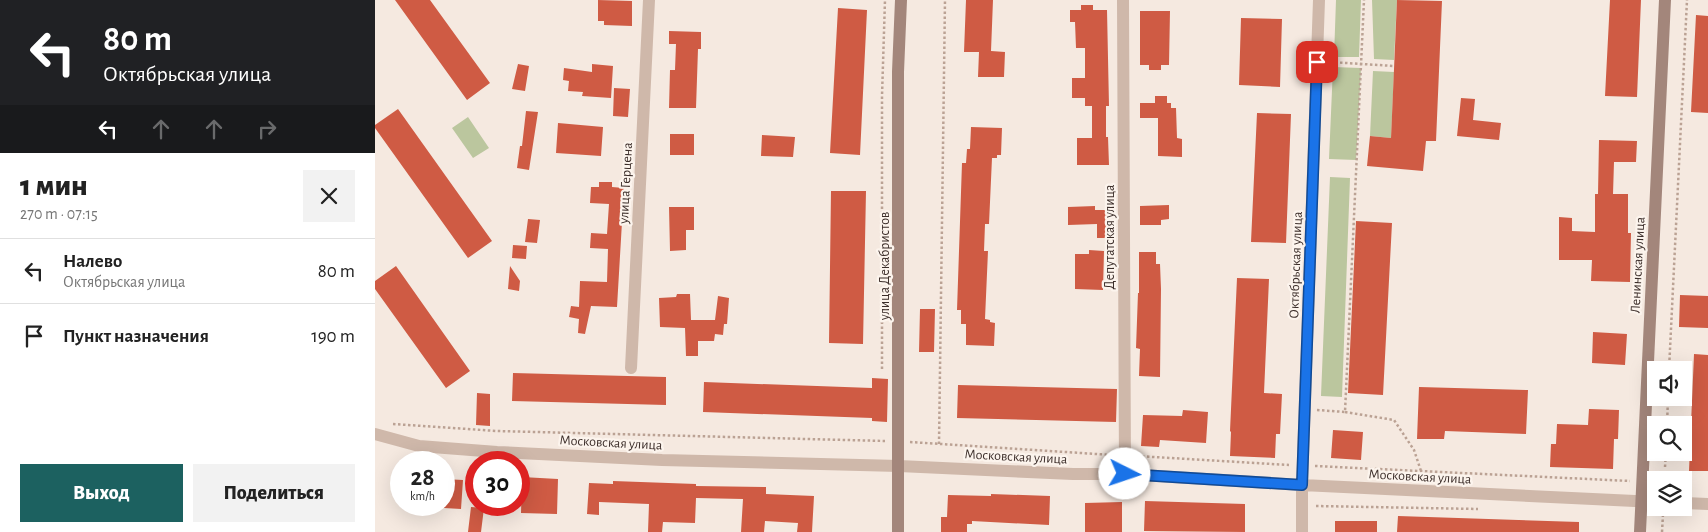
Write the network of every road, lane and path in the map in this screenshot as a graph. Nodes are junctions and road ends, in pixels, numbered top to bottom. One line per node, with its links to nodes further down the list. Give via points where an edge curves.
1 (649, 0): 14 (street, улица Герцена)
2 (885, 0): 15 (path)
3 (901, 0): 20 (street, улица Декабристов, via 898,72)
4 (945, 0): 21 (path)
5 (1123, 0): 22 (street, Депутатская улица)
6 (1319, 0): 31 (street, Октябрьская улица)
7 (1364, 0): 11 (path)
8 (1665, 0): 32 (street, Ленинская улица)
9 (1687, 0): 13 (path)
10 (1329, 62): 11 (path)
11 (1361, 64): 12 (path); 17 (path)
12 (1394, 66)
13 (1669, 361)
14 (631, 368)
15 (882, 369)
16 (1317, 410): 17 (path)
17 (1345, 412): 28 (path, via 1394,420 1414,450)
18 (385, 423): 20 (path, via 497,432)
19 (375, 434): 25 (street, Московская улица, via 419,446 497,452)
20 (899, 442): 21 (path); 25 (street, улица Декабристов)
21 (939, 444): 22 (path)
22 (1125, 456): 24 (path); 29 (street, Депутатская улица)
23 (1665, 461): 27 (path)
24 (1291, 465)
25 (899, 466): 29 (street, Московская улица); 39 (street, улица Декабристов)
26 (1315, 466): 28 (path)
27 (1665, 467)
28 (1421, 471): 30 (path)
29 (1125, 474): 31 (street, Московская улица)
30 (1630, 481)
31 (1302, 485): 32 (street, Московская улица); 40 (street, Октябрьская улица)
32 (1641, 501): 33 (street, Московская улица); 41 (street, Ленинская улица)
33 (1647, 501)
34 (1692, 503): 35 (street)
35 (1708, 504)
36 (1314, 506): 37 (path)
37 (1486, 509)
38 (1663, 516): 42 (path)
39 (898, 532)
40 (1302, 532)
41 (1640, 532)
42 (1662, 532)

